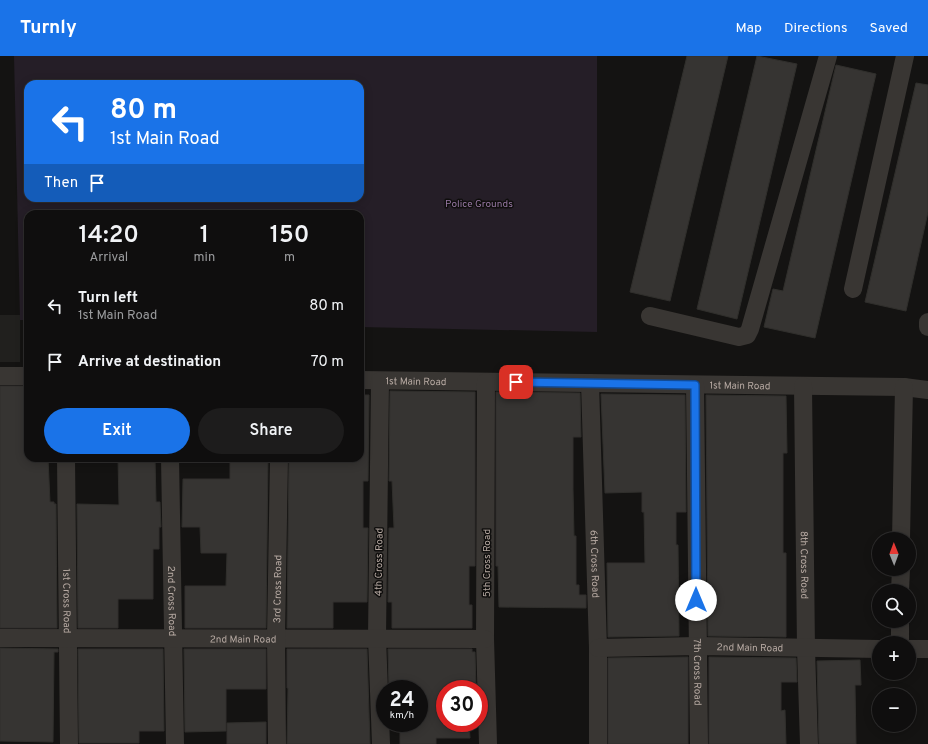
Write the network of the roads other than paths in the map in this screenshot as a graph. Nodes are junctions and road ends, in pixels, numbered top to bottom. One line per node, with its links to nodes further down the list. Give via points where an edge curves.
1 (828, 56): 4 (street, via 750,330 739,337)
2 (905, 56): 3 (street)
3 (853, 289)
4 (650, 316)
5 (928, 322): 6 (street)
6 (928, 327)
7 (0, 376): 8 (street)
8 (24, 376)
9 (364, 380): 10 (street, 1st Main Road)
10 (380, 381): 11 (street, 1st Main Road); 25 (street, 4th Cross Road)
11 (486, 382): 12 (street, 1st Main Road); 26 (street, 5th Cross Road)
12 (590, 383): 13 (street, 1st Main Road); 28 (street, 6th Cross Road)
13 (695, 385): 14 (street, 1st Main Road); 27 (street, 7th Cross Road)
14 (803, 386): 15 (street, 1st Main Road); 29 (street, 8th Cross Road)
15 (904, 387): 16 (street, 1st Main Road); 20 (street)
16 (928, 390)
17 (66, 462): 22 (street, 1st Cross Road)
18 (170, 462): 23 (street, 2nd Cross Road)
19 (278, 462): 24 (street, 3rd Cross Road)
20 (901, 532)
21 (0, 638): 22 (street, 2nd Main Road)
22 (67, 638): 23 (street, 2nd Main Road); 33 (street, 1st Cross Road)
23 (174, 638): 24 (street, 2nd Main Road); 34 (street, 2nd Cross Road)
24 (276, 638): 25 (street, 2nd Main Road); 35 (street, 3rd Cross Road)
25 (377, 638): 26 (street, 2nd Main Road); 36 (street, 4th Cross Road)
26 (485, 639): 37 (street, 5th Cross Road)
27 (697, 646): 28 (street, 2nd Main Road); 29 (street, 2nd Main Road); 39 (street, 7th Cross Road)
28 (598, 648): 38 (street, 6th Cross Road)
29 (806, 649): 30 (street, 2nd Main Road); 40 (street, 8th Cross Road)
30 (872, 649)
31 (916, 649): 32 (street)
32 (928, 649)
33 (69, 744)
34 (175, 744)
35 (277, 744)
36 (381, 744)
37 (488, 744)
38 (598, 744)
39 (699, 744)
40 (809, 744)

